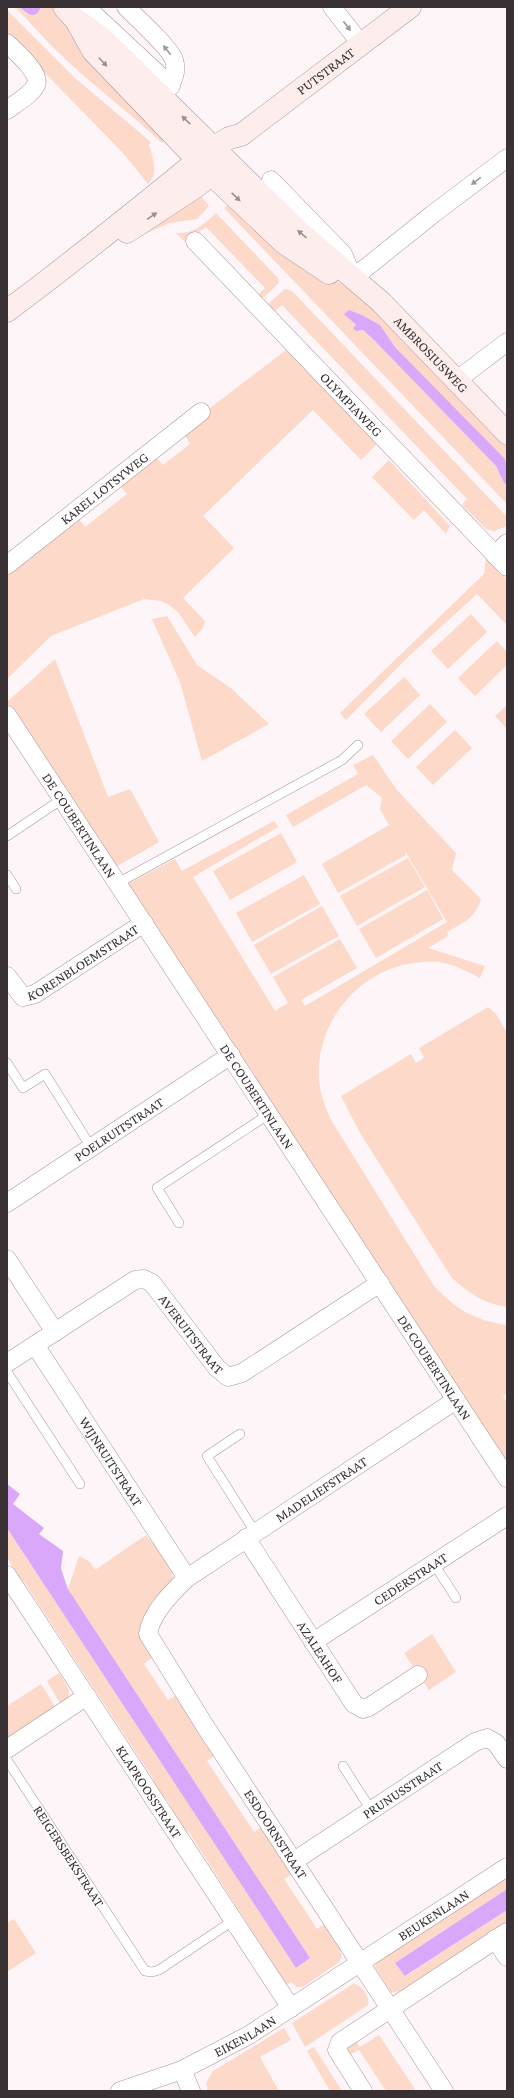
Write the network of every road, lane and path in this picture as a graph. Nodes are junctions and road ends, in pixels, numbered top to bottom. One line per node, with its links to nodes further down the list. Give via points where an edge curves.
1 (126, 7): 7 (street, one-way to 1, via 175,71 175,60)
2 (332, 7): 6 (street, one-way to 6)
3 (410, 7): 6 (main road, PUTSTRAAT)
4 (81, 10): 7 (street); 7 (main road, via 93,51)
5 (7, 43): 8 (street, via 32,69 37,78 37,85)
6 (361, 44): 10 (main road, PUTSTRAAT, via 241,135 229,138)
7 (161, 98): 10 (main road)
8 (7, 110)
9 (507, 158): 14 (street, one-way to 14)
10 (213, 160): 12 (main road, AMBROSIUSWEG); 14 (main road, one-way to 14, via 284,243 335,277); 15 (main road, PUTSTRAAT, via 197,186 119,238 93,247)
11 (271, 180): 12 (street, AMBROSIUSWEG)
12 (282, 204): 14 (main road, AMBROSIUSWEG, one-way to 12); 14 (street, AMBROSIUSWEG, via 343,254)
13 (195, 241): 20 (street, OLYMPIAWEG)
14 (359, 273): 17 (main road, AMBROSIUSWEG, via 381,302)
15 (7, 311)
16 (507, 342): 17 (street)
17 (458, 380): 19 (main road, AMBROSIUSWEG)
18 (201, 412): 21 (street, KAREL LOTSYWEG)
19 (507, 433)
20 (503, 555)
21 (7, 565)
22 (7, 715): 24 (street, DE COUBERTINLAAN)
23 (358, 745): 27 (lane, via 342,760)
24 (62, 799): 25 (lane); 27 (street, DE COUBERTINLAAN)
25 (7, 836)
26 (7, 875): 28 (lane)
27 (118, 883): 29 (street, DE COUBERTINLAAN)
28 (16, 889)
29 (144, 923): 30 (street, KORENBLOEMSTRAAT, via 35,994 23,997); 31 (street, DE COUBERTINLAAN)
30 (7, 976)
31 (231, 1055): 33 (street, DE COUBERTINLAAN); 34 (street, POELRUITSTRAAT)
32 (7, 1063): 34 (lane, via 23,1088 45,1074)
33 (269, 1114): 36 (lane, via 157,1188); 38 (street, DE COUBERTINLAAN)
34 (91, 1147): 35 (street, POELRUITSTRAAT)
35 (7, 1202)
36 (180, 1223)
37 (7, 1259): 39 (street)
38 (380, 1283): 39 (street, AVERUITSTRAAT, via 235,1376 228,1377 217,1368 152,1283 144,1279 134,1280); 43 (street, DE COUBERTINLAAN)
39 (55, 1332): 40 (street, AVERUITSTRAAT)
40 (35, 1345): 41 (street, AVERUITSTRAAT); 51 (street, WIJNRUITSTRAAT)
41 (7, 1364)
42 (7, 1372): 46 (lane)
43 (456, 1400): 45 (street, DE COUBERTINLAAN); 48 (street, MADELIEFSTRAAT)
44 (240, 1434): 48 (lane, via 207,1456)
45 (507, 1478)
46 (80, 1484)
47 (507, 1516): 49 (street, CEDERSTRAAT)
48 (250, 1535): 51 (street, MADELIEFSTRAAT); 53 (street, AZALEAHOF)
49 (434, 1564): 52 (lane); 53 (street, CEDERSTRAAT)
50 (7, 1575): 55 (street, KLAPROOSSTRAAT)
51 (187, 1578): 61 (street, ESDOORNSTRAAT, via 159,1610 149,1626 148,1634)
52 (456, 1598)
53 (314, 1642): 54 (street, AZALEAHOF, via 359,1708 369,1707)
54 (418, 1675)
55 (86, 1696): 56 (street); 63 (street, KLAPROOSSTRAAT)
56 (7, 1749)
57 (507, 1759): 60 (street, PRUNUSSTRAAT, via 496,1744 487,1738 475,1742)
58 (7, 1760): 63 (lane, REIGERSBEKSTRAAT, via 145,1971 159,1970)
59 (343, 1766): 60 (lane)
60 (372, 1810): 61 (street, PRUNUSSTRAAT)
61 (294, 1861): 66 (street, ESDOORNSTRAAT)
62 (507, 1867): 66 (street, BEUKENLAAN)
63 (234, 1920): 67 (street, KLAPROOSSTRAAT)
64 (501, 1936): 65 (street); 68 (street)
65 (507, 1957)
66 (361, 1963): 67 (street, EIKENLAAN); 68 (street, ESDOORNSTRAAT)
67 (291, 2008): 69 (street, EIKENLAAN, via 249,2035)
68 (390, 2008): 72 (street, via 340,2042 337,2050); 73 (street, ESDOORNSTRAAT)
69 (182, 2070): 70 (street, EIKENLAAN); 71 (street)
70 (120, 2091)
71 (191, 2091)
72 (363, 2091)
73 (444, 2091)

